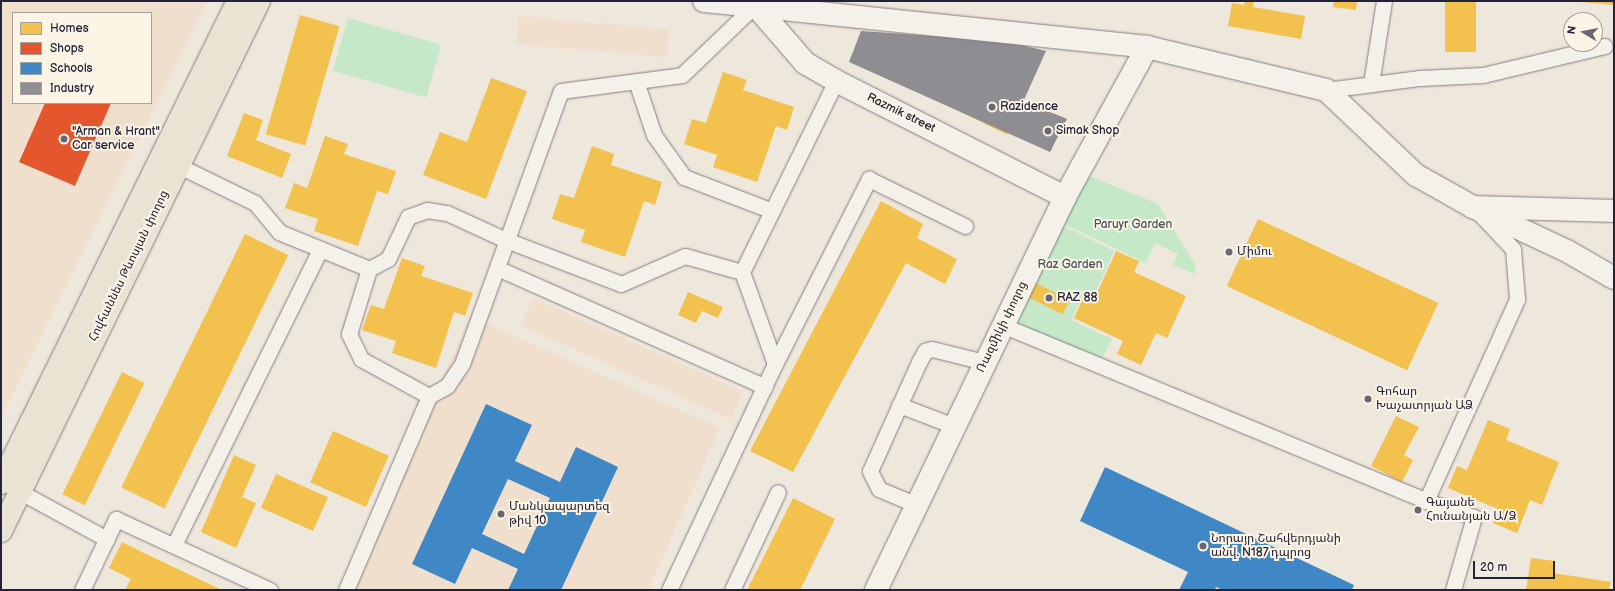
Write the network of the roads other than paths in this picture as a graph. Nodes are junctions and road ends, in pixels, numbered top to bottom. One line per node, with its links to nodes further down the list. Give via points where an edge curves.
1 (238, 1): 12 (main road, Հովհաննես Թևոսյան փողոց)
2 (259, 1): 12 (main road, Հովհաննես Թևոսյան փողոց)
3 (704, 1): 5 (street)
4 (1384, 1): 10 (lane)
5 (755, 5): 7 (street); 8 (lane, via 682,76); 9 (street, Razmik street, via 805,63)
6 (1605, 46): 10 (lane, via 1483,75 1420,78)
7 (1147, 47): 11 (street); 13 (street, Ռազմիկի փողոց)
8 (636, 81): 15 (lane, via 654,135 684,177); 18 (lane, via 561,91)
9 (836, 81): 13 (street, Razmik street); 15 (lane)
10 (1371, 84): 11 (lane)
11 (1326, 90): 14 (street, via 1416,175)
12 (170, 162): 19 (lane, via 255,203 279,232); 31 (main road, Հովհաննես Թևոսյան փողոց)
13 (1065, 197): 24 (street, Ռազմիկի փողոց)
14 (1473, 207): 16 (street); 23 (street, via 1567,251); 33 (lane, via 1513,249 1517,299)
15 (772, 211): 22 (lane)
16 (1614, 212)
17 (965, 226): 26 (lane, via 869,179)
18 (506, 240): 20 (lane); 21 (lane, via 447,212 427,210 408,218 388,259); 22 (lane, via 621,284 685,256)
19 (320, 249): 21 (lane); 37 (lane)
20 (497, 268): 27 (lane); 28 (lane, via 462,364 447,386)
21 (369, 269): 28 (lane, via 349,334 361,359)
22 (742, 272): 26 (lane)
23 (1614, 278)
24 (1002, 325): 25 (street, Ռազմիկի փողոց); 33 (lane)
25 (984, 362): 29 (lane, via 932,348 925,351); 30 (street, Ռազմիկի փողոց)
26 (775, 364): 27 (lane)
27 (765, 386): 41 (lane)
28 (429, 396): 40 (lane)
29 (900, 405): 30 (lane); 34 (lane, via 870,472 879,490)
30 (954, 426): 34 (street, Ռազմիկի փողոց)
31 (7, 486): 35 (main road, Հովհաննես Թևոսյան փողոց); 36 (lane)
32 (778, 492): 42 (lane)
33 (1426, 501): 44 (lane, via 1474,517)
34 (917, 504): 43 (street, Ռազմիկի փողոց)
35 (1, 531)
36 (107, 539): 37 (lane, via 116,519); 38 (lane)
37 (174, 545): 39 (lane)
38 (82, 590)
39 (270, 590)
40 (346, 590)
41 (669, 590)
42 (732, 590)
43 (876, 590)
44 (1453, 590)

